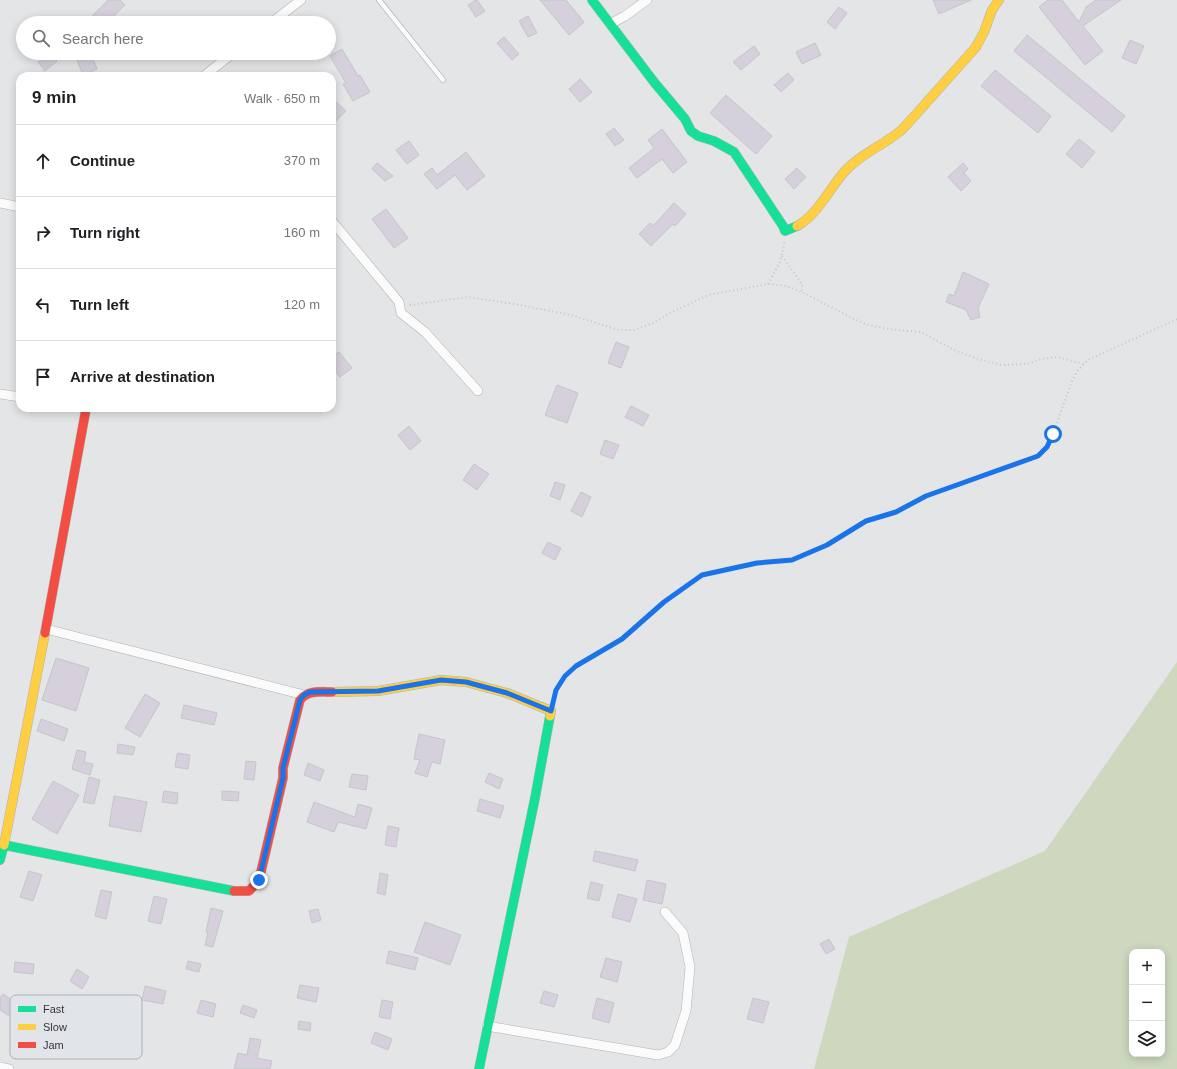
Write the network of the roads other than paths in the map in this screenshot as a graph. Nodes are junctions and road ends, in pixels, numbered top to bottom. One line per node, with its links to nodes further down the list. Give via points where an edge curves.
1 (301, 0): 6 (street)
2 (379, 0): 10 (lane)
3 (592, 0): 7 (street)
4 (647, 0): 7 (street)
5 (999, 0): 7 (street, via 976,47 900,132 865,153 846,170 803,223 785,231 734,152 691,131 685,119)
6 (280, 16)
7 (610, 24)
8 (225, 60): 9 (street)
9 (212, 72)
10 (443, 80)
11 (0, 203): 12 (street)
12 (16, 206)
13 (336, 226): 14 (street, via 399,302 401,313 425,332)
14 (478, 391)
15 (0, 394): 16 (street)
16 (16, 397)
17 (83, 412): 18 (street)
18 (46, 629): 19 (street); 20 (street)
19 (304, 695): 20 (street, via 300,700 283,768 283,778 259,880 249,891 239,892); 23 (street, via 310,692 378,691 441,680 466,682 507,693 551,711)
20 (4, 845): 21 (street)
21 (0, 860)
22 (665, 912): 23 (street, via 683,933 690,967 686,1011 675,1045 668,1052 658,1055)
23 (487, 1026): 26 (street)
24 (0, 1067): 25 (street)
25 (9, 1069)
26 (479, 1069)

